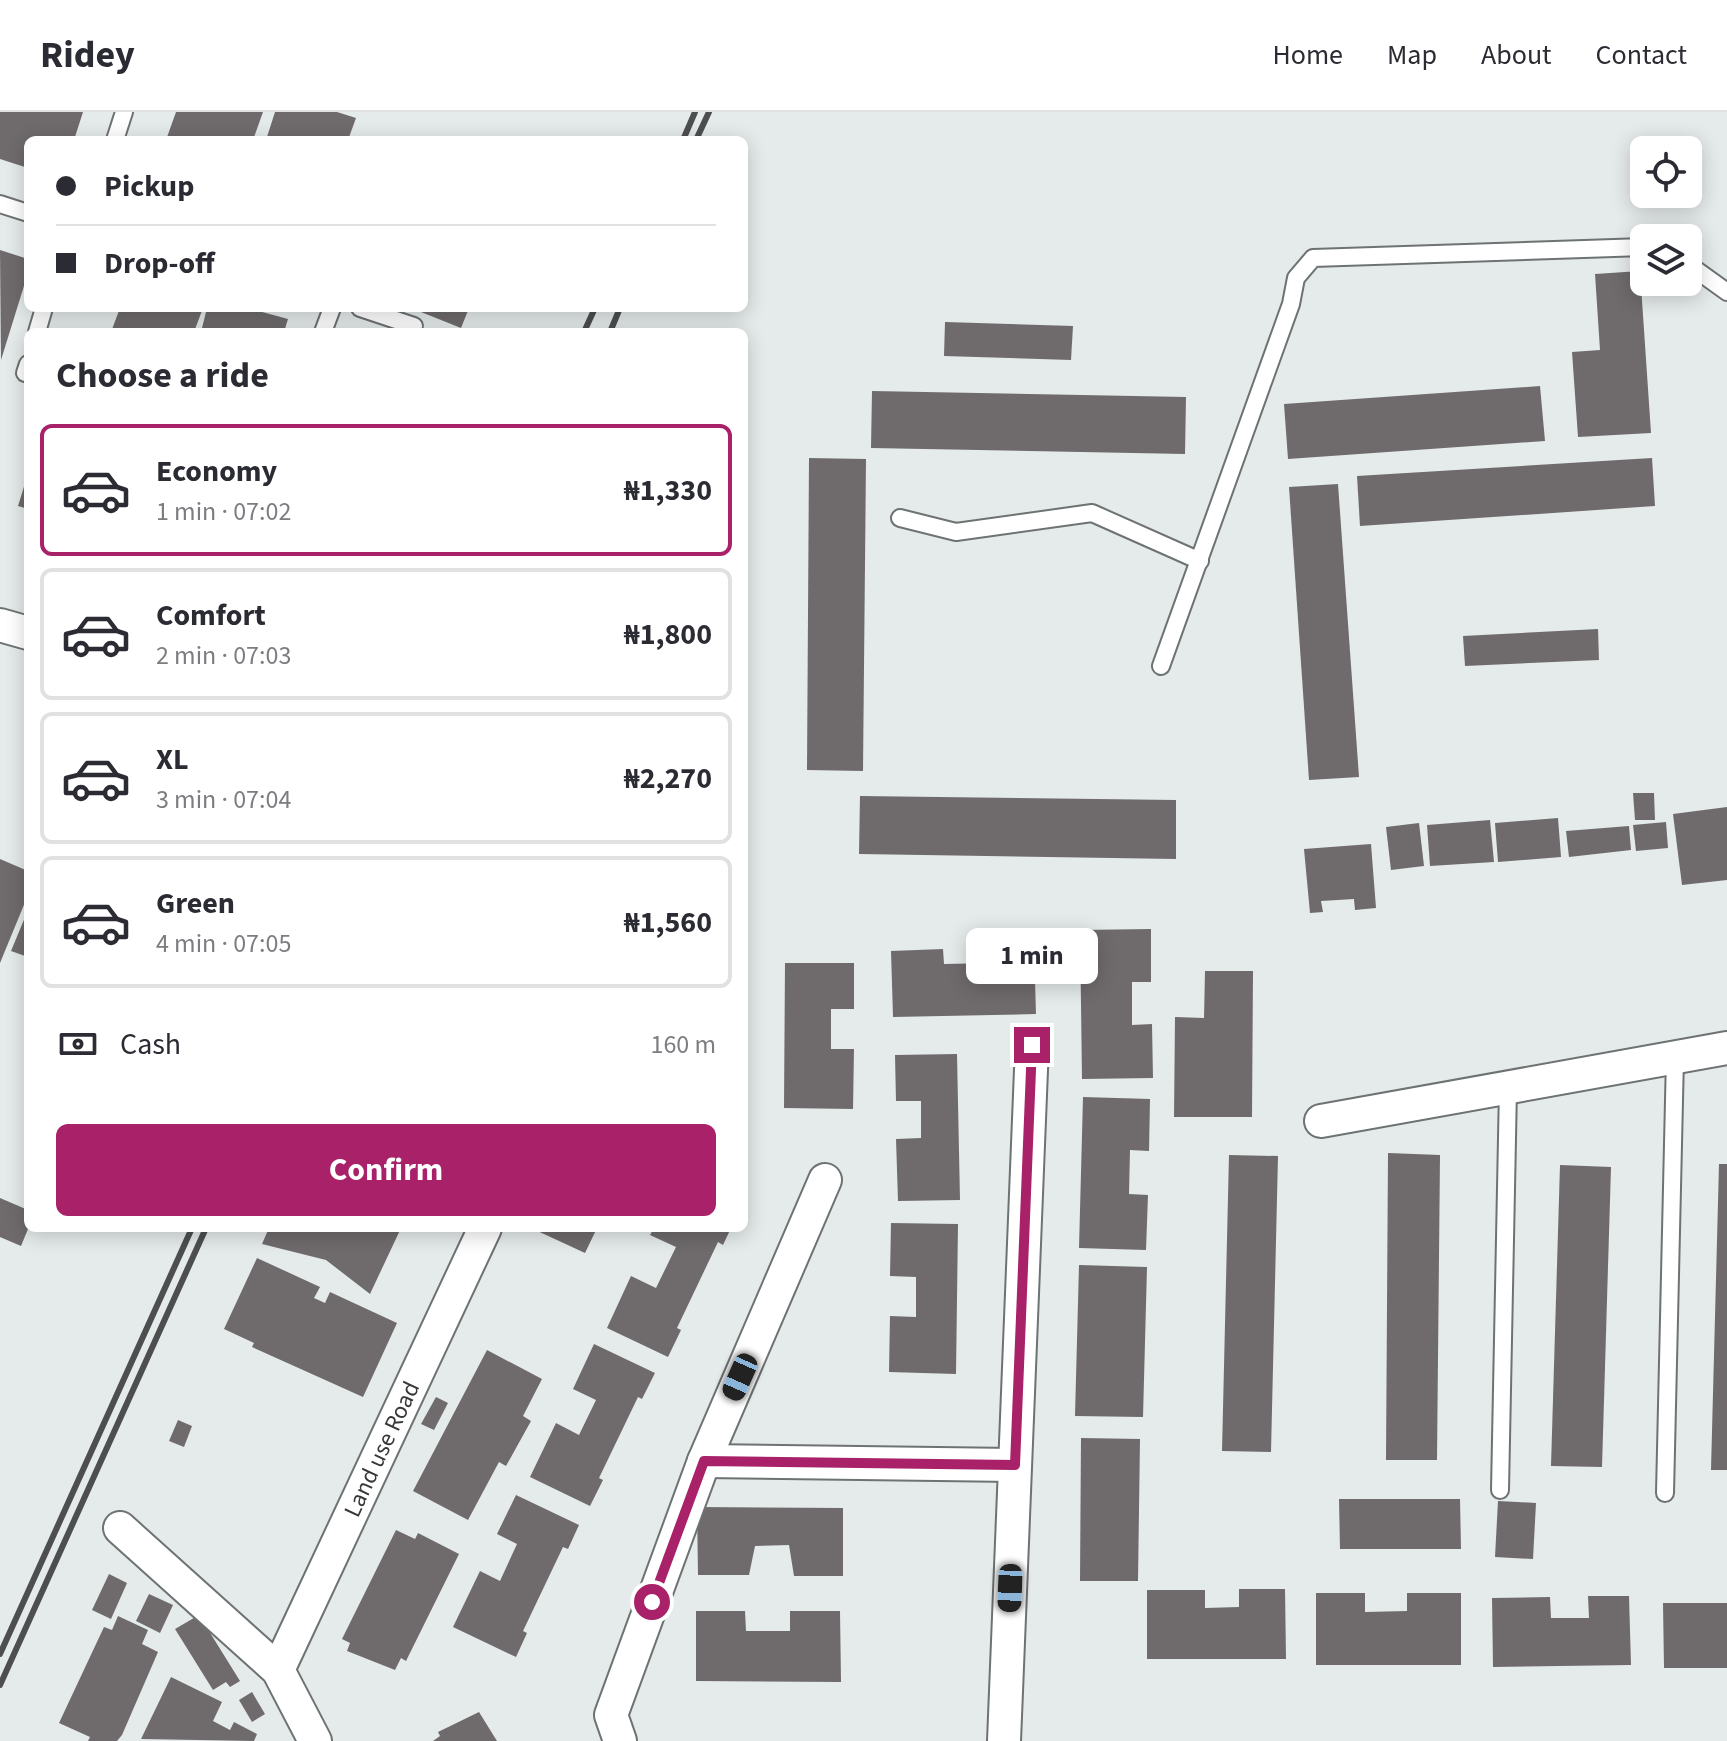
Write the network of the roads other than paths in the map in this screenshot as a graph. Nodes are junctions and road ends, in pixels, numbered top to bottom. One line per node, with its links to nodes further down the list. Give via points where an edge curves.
1 (124, 112): 2 (lane)
2 (116, 136)
3 (0, 204): 4 (lane)
4 (24, 212)
5 (1630, 247): 11 (lane, via 1313,258 1296,278)
6 (1702, 274): 7 (lane)
7 (1727, 292)
8 (372, 312): 9 (lane)
9 (414, 326)
10 (900, 518): 11 (lane, via 956,532 1092,513)
11 (1200, 561): 14 (lane)
12 (0, 625): 13 (street)
13 (24, 632)
14 (1161, 666)
15 (1032, 1045): 23 (street)
16 (1727, 1048): 17 (street)
17 (1675, 1057): 18 (street); 25 (lane)
18 (1508, 1088): 19 (street); 24 (lane)
19 (1321, 1121)
20 (825, 1180): 22 (street)
21 (483, 1232): 27 (street, Land use Road)
22 (704, 1461): 23 (street); 29 (street, via 611,1715)
23 (1015, 1465): 30 (street)
24 (1500, 1490)
25 (1665, 1493)
26 (120, 1528): 27 (street)
27 (278, 1670): 28 (street)
28 (315, 1741)
29 (620, 1741)
30 (1004, 1741)

